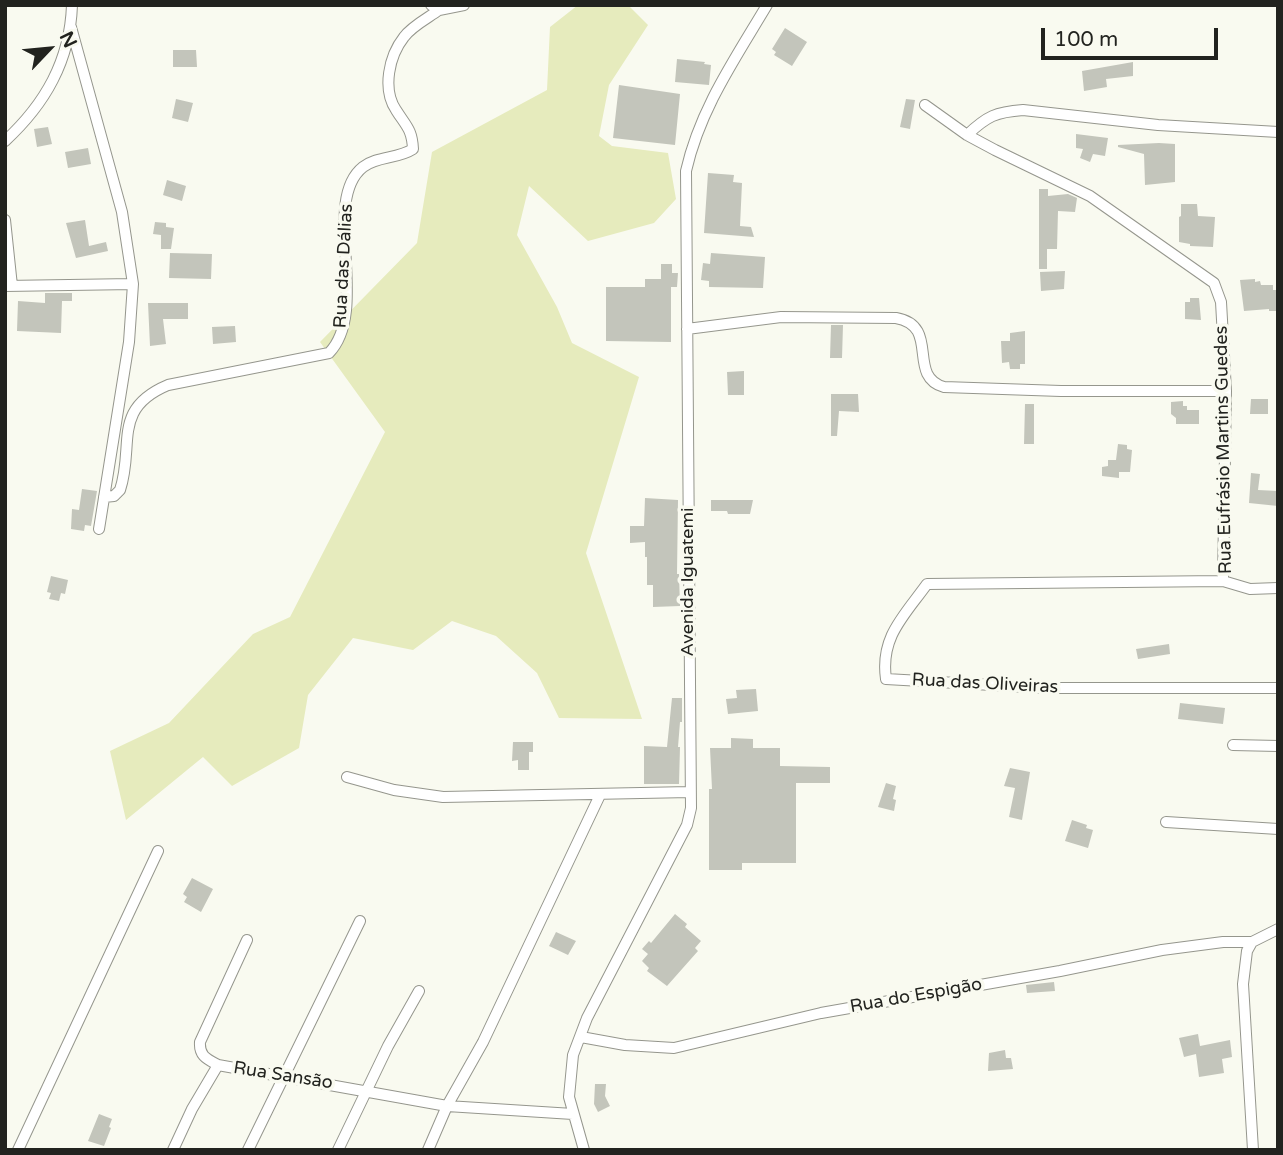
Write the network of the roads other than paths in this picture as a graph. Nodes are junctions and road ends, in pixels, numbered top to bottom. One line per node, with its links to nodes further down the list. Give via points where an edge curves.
1 (72, 5): 5 (street)
2 (464, 5): 4 (street)
3 (767, 5): 13 (street, Avenida Iguatemi, via 718,86 692,144 686,170)
4 (435, 8): 15 (street, Rua das Dálias, via 405,35 392,57 388,84 394,108 412,136 413,149 363,167 350,181 344,215 344,324 338,343 329,353 168,385 151,393 129,422 120,490)
5 (71, 27): 9 (street, via 50,89); 11 (street, via 122,212)
6 (925, 105): 8 (street, Rua Eufrásio Martins Guedes)
7 (1278, 132): 8 (street, via 1023,110 984,119)
8 (967, 135): 14 (street, Rua Eufrásio Martins Guedes, via 1090,196 1214,283 1221,302)
9 (5, 141)
10 (5, 220): 12 (street)
11 (133, 284): 12 (street); 15 (street, via 125,373)
12 (8, 286)
13 (687, 329): 14 (street, via 782,317 897,318 917,328 927,376 944,387); 23 (street, Avenida Iguatemi)
14 (1226, 391): 17 (street, Rua Eufrásio Martins Guedes)
15 (104, 498): 16 (street)
16 (99, 529)
17 (1223, 581): 18 (street, Rua Eufrásio Martins Guedes, via 1250,589); 19 (street, Rua das Oliveiras, via 927,584 893,630 883,659 886,679 1045,688)
18 (1278, 588)
19 (1278, 688)
20 (1233, 745): 21 (street)
21 (1278, 746)
22 (347, 777): 24 (street, via 443,797)
23 (690, 792): 24 (street); 33 (street, Avenida Iguatemi, via 687,825)
24 (600, 795): 37 (street)
25 (1166, 822): 26 (street)
26 (1278, 829)
27 (158, 851): 39 (street)
28 (360, 921): 35 (street)
29 (1278, 929): 31 (street)
30 (247, 940): 34 (street, Rua Sansão, via 200,1042 201,1053)
31 (1252, 942): 33 (street, Rua do Espigão, via 1162,950 821,1013 674,1048); 45 (street, via 1245,962 1243,996)
32 (419, 991): 36 (street)
33 (581, 1037): 38 (street, Avenida Iguatemi, via 569,1079)
34 (218, 1065): 35 (street, Rua Sansão); 40 (street)
35 (285, 1075): 36 (street, Rua Sansão); 41 (street)
36 (367, 1090): 37 (street, Rua Sansão); 42 (street)
37 (447, 1106): 38 (street, Rua Sansão); 43 (street)
38 (573, 1114): 44 (street, Avenida Iguatemi)
39 (18, 1150)
40 (173, 1150)
41 (248, 1150)
42 (338, 1150)
43 (428, 1150)
44 (584, 1150)
45 (1253, 1150)

